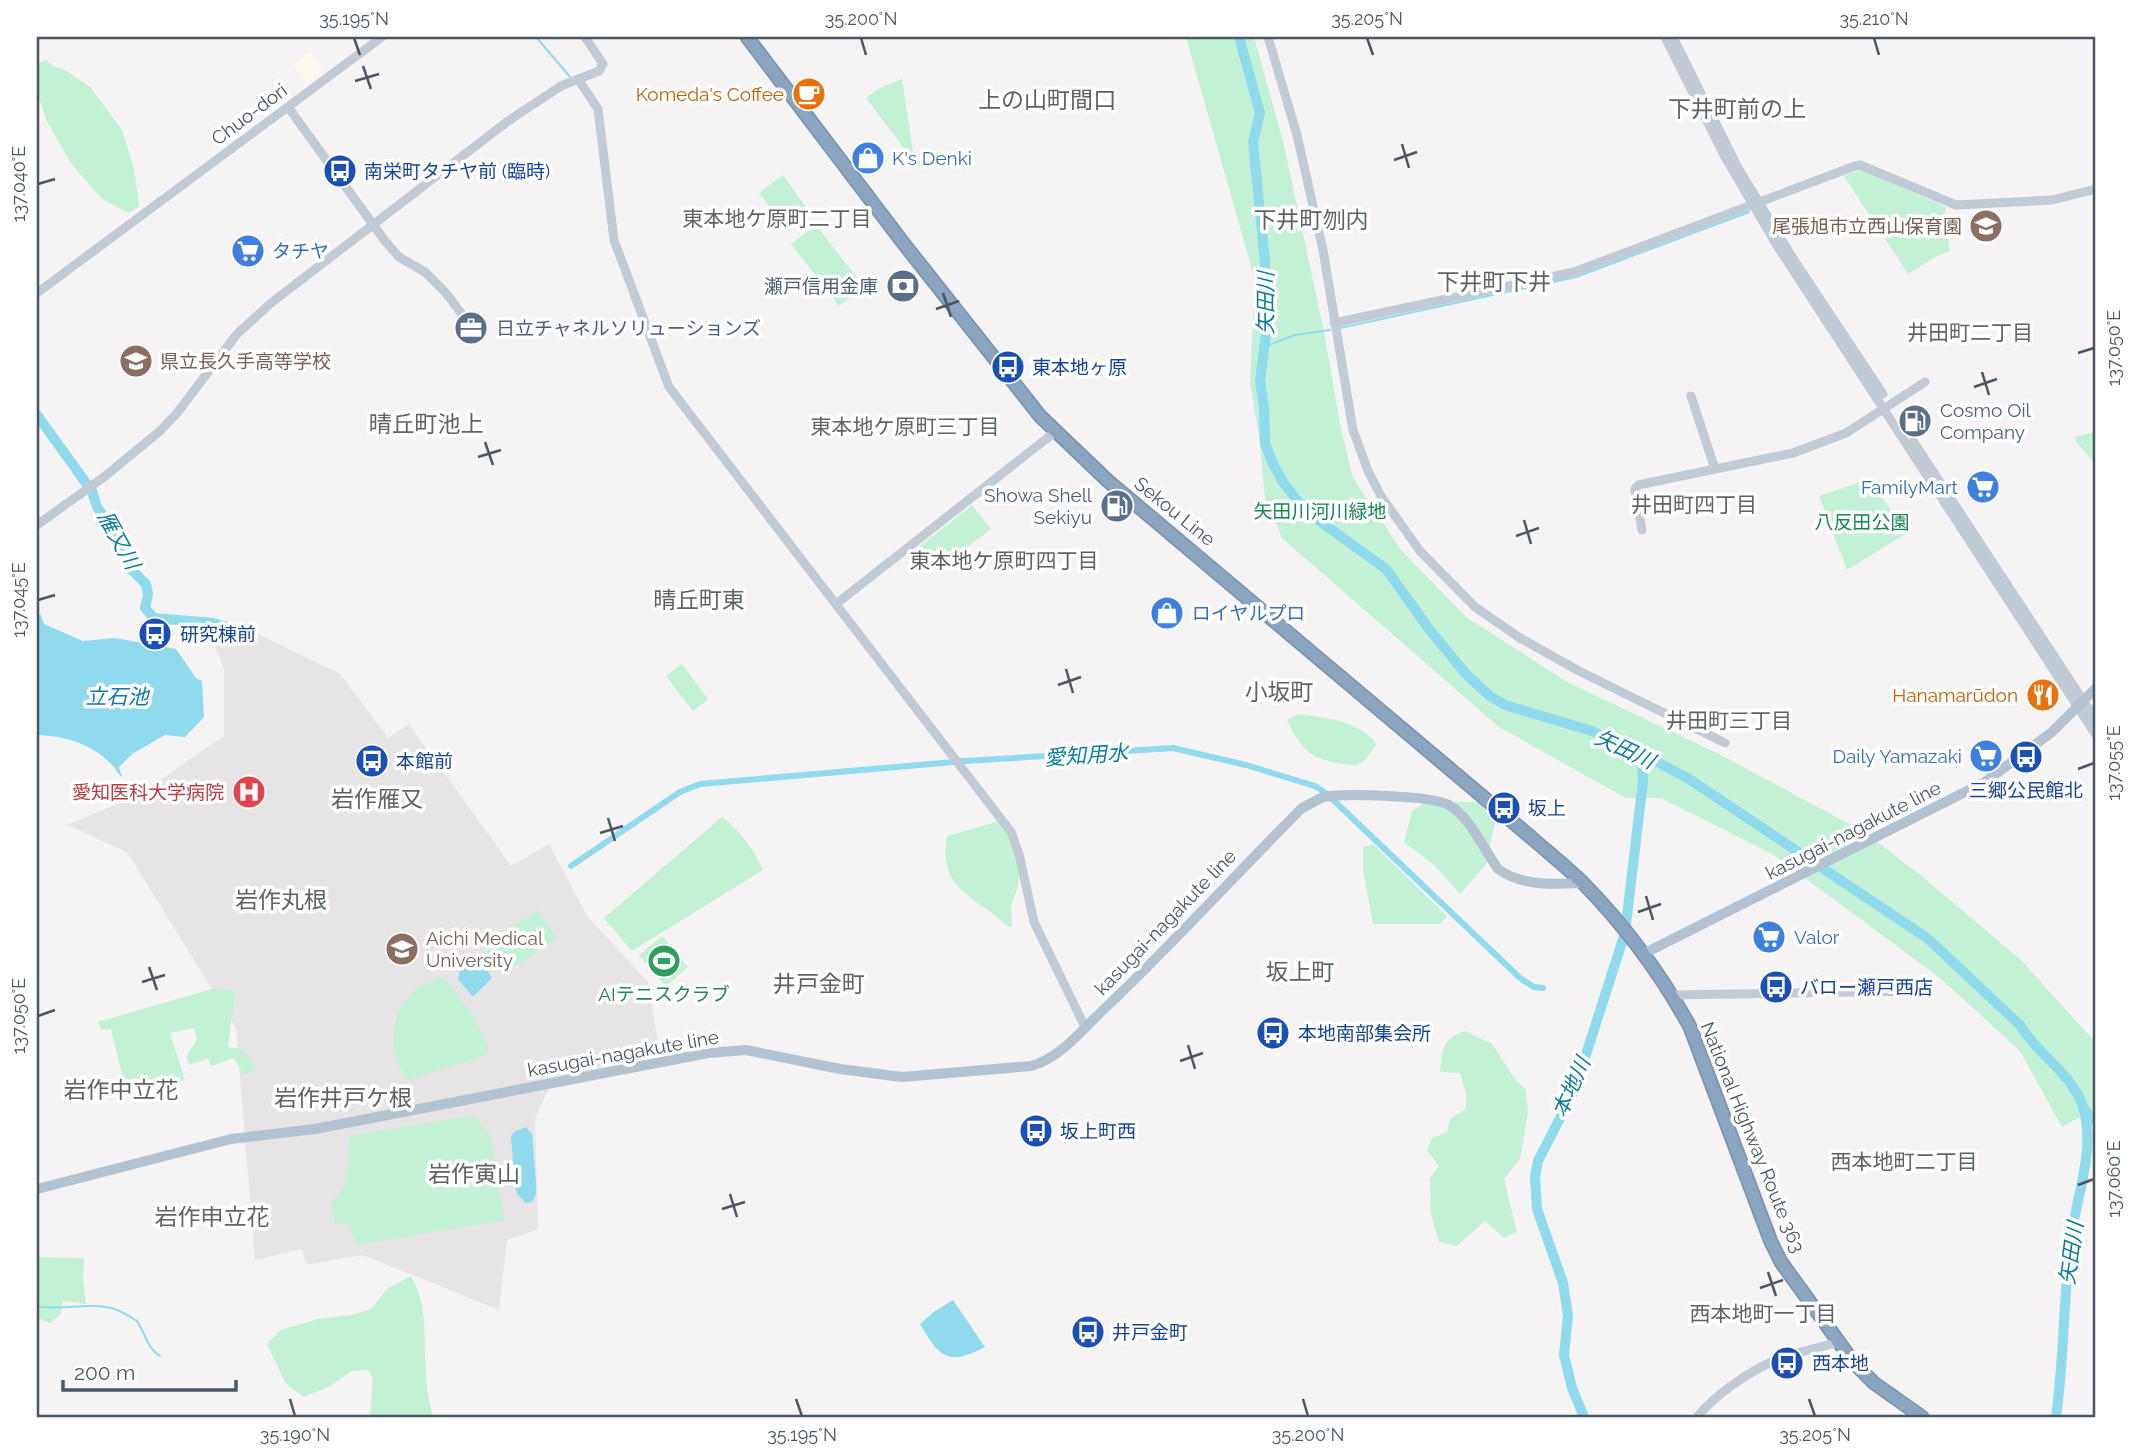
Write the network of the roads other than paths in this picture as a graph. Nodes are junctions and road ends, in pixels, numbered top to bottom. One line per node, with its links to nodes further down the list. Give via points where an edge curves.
1 (382, 37): 8 (street, Chuo-dori)
2 (584, 37): 7 (street, via 603,64 599,71)
3 (747, 37): 18 (highway, Sekou Line)
4 (1268, 37): 13 (street, via 1308,183)
5 (1665, 37): 10 (street, via 1725,157)
6 (1673, 37): 10 (street)
7 (578, 79): 11 (street, via 508,121); 22 (street, via 598,108 614,240 669,387)
8 (288, 107): 11 (street); 12 (street, Chuo-dori)
9 (2096, 189): 10 (street, via 2052,200 1956,205 1860,165)
10 (1755, 203): 13 (street, via 1574,272); 17 (street)
11 (374, 225): 14 (street, via 399,257 425,272 446,293); 20 (street, via 237,334 160,430)
12 (37, 293)
13 (1334, 323): 27 (street, via 1353,430 1367,471 1435,568 1475,607 1520,638)
14 (478, 336)
15 (1925, 382): 17 (street)
16 (1691, 396): 19 (street)
17 (1887, 407): 19 (street, via 1846,433 1793,453); 24 (street)
18 (1055, 432): 22 (street); 28 (highway, Sekou Line)
19 (1716, 469): 21 (street, via 1636,487)
20 (37, 525)
21 (1642, 530)
22 (836, 604): 32 (street, via 1011,832 1034,922)
23 (2096, 688): 24 (main road, kasugai-nagakute line)
24 (2080, 703): 25 (street); 26 (street); 29 (main road, kasugai-nagakute line, via 2052,732 1996,775)
25 (2096, 720)
26 (2096, 735)
27 (1725, 743)
28 (1583, 883): 29 (highway, Sekou Line); 32 (main road, kasugai-nagakute line, via 1538,883 1506,875 1448,804 1409,797 1322,798 1302,808)
29 (1643, 954): 31 (highway, National Highway Route 363)
30 (1921, 991): 31 (street)
31 (1672, 995): 34 (highway, National Highway Route 363, via 1697,1047 1771,1242)
32 (1085, 1027): 33 (main road, kasugai-nagakute line, via 1053,1056 1031,1066 918,1077 840,1069 746,1050 708,1053 315,1129 231,1139)
33 (37, 1189)
34 (1839, 1342): 35 (street, via 1757,1370); 36 (highway, National Highway Route 363, via 1874,1383)
35 (1697, 1417)
36 (1922, 1417)

